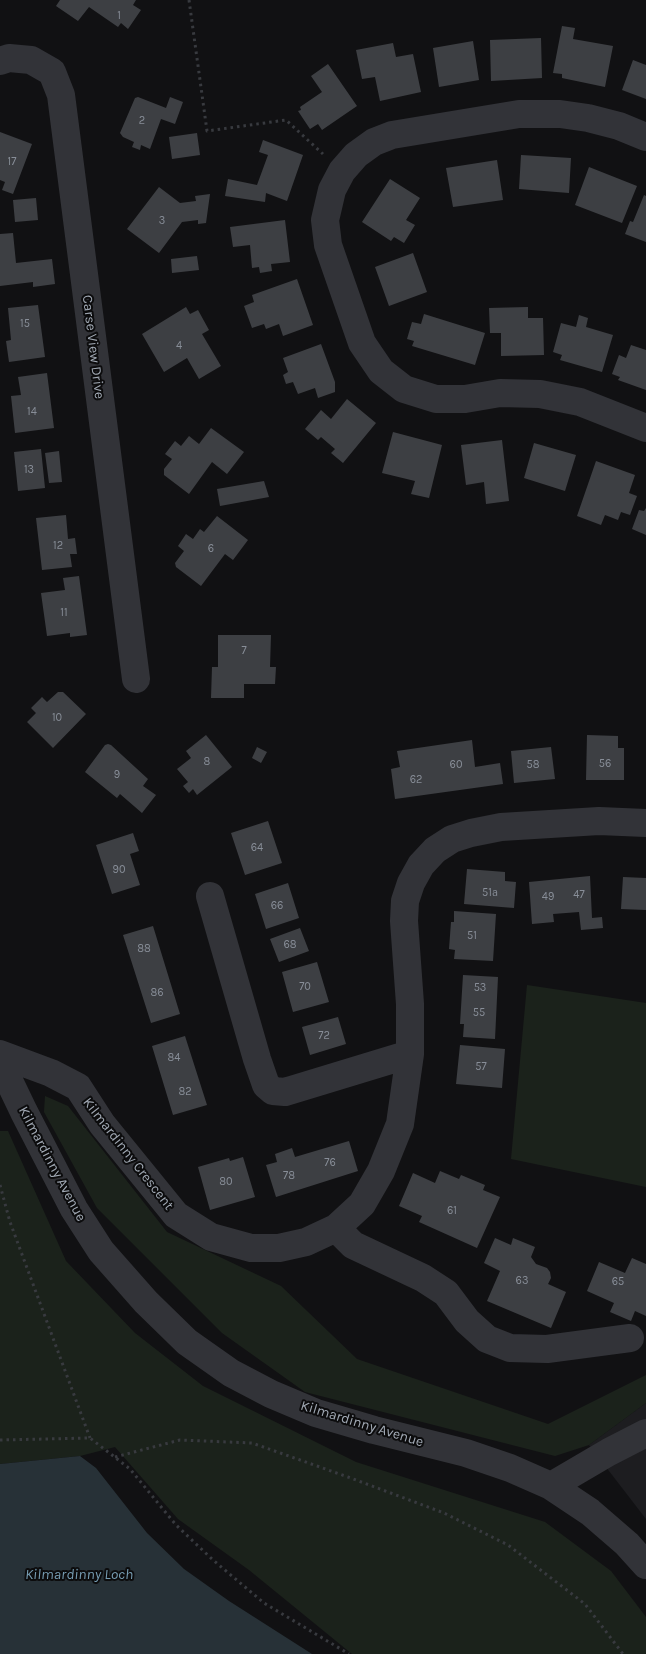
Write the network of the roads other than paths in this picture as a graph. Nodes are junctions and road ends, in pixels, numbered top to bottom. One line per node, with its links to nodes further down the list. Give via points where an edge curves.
1 (0, 61): 4 (street, Carse View Drive, via 9,58 31,60 52,72 61,95)
2 (646, 137): 3 (street, via 619,126 560,114 519,114 392,135 368,146 342,171 332,190 325,220 328,245 362,343 381,371 404,389 436,399 465,399 500,393 540,394 580,402)
3 (646, 428)
4 (136, 679)
5 (646, 823): 8 (street, Kilmardinny Crescent, via 599,821 501,827 452,839 435,850 421,864 405,902)
6 (210, 896): 8 (street, via 257,1059 266,1085 273,1091 285,1092)
7 (0, 1054): 10 (street, Kilmardinny Crescent)
8 (410, 1054): 12 (street, Kilmardinny Crescent, via 400,1124 381,1171 362,1204)
9 (0, 1062): 11 (street, Kilmardinny Avenue)
10 (51, 1073): 11 (street, via 29,1082); 12 (street, Kilmardinny Crescent, via 78,1087 102,1124 176,1216 211,1237 251,1248 279,1248 306,1242)
11 (24, 1112): 15 (street, Kilmardinny Avenue, via 74,1209 101,1251 187,1342 231,1374 316,1413 466,1453)
12 (336, 1228): 13 (street, via 353,1246 423,1278 446,1293 466,1322 487,1340 510,1348 547,1349)
13 (630, 1338)
14 (646, 1433): 15 (street)
15 (551, 1486): 16 (street, Kilmardinny Avenue, via 590,1512)
16 (646, 1565)

